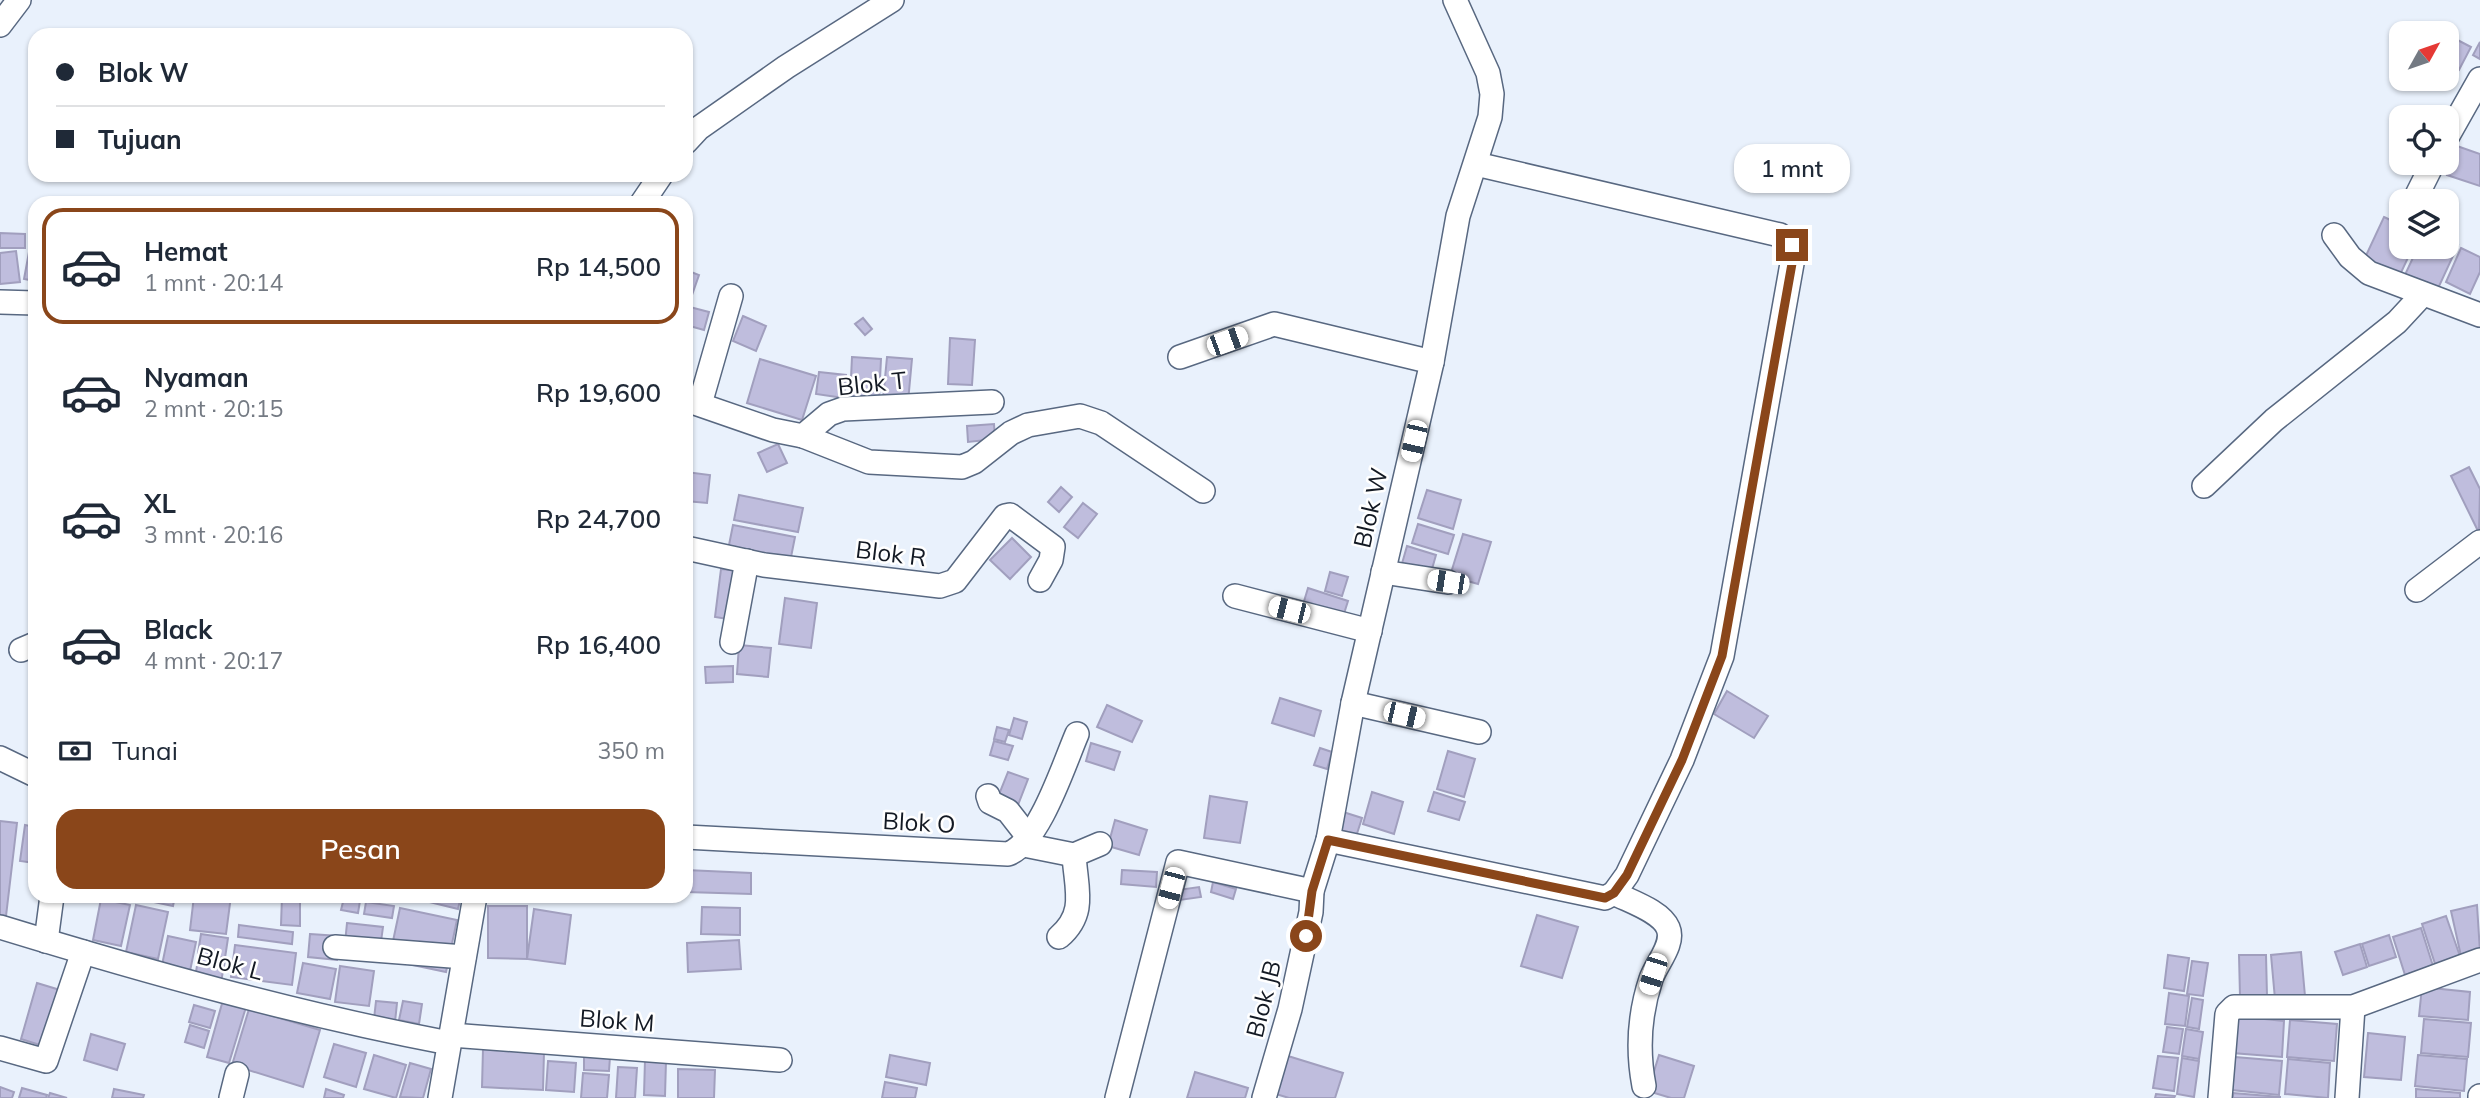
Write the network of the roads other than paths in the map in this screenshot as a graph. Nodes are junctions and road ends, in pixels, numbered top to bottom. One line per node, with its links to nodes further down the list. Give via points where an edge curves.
1 (19, 0): 4 (street)
2 (892, 0): 7 (street)
3 (1455, 0): 8 (street, Blok W, via 1488,73 1492,94)
4 (0, 25)
5 (2480, 79): 6 (street)
6 (2459, 116)
7 (693, 128)
8 (1476, 164): 16 (street, Blok W, via 1458,216); 43 (street, via 1780,235 1794,251 1722,656 1682,760)
9 (2334, 235): 10 (street, via 2369,273)
10 (2423, 294): 14 (street); 20 (street, via 2397,322 2274,419)
11 (731, 296): 17 (street)
12 (0, 302): 13 (street)
13 (28, 303)
14 (2480, 315)
15 (1180, 357): 16 (street, via 1274,324)
16 (1433, 362): 25 (street, Blok W)
17 (693, 402): 19 (street)
18 (992, 402): 19 (street, Blok T, via 843,409 829,414)
19 (803, 436): 21 (street, via 869,462 962,467 1020,429 1080,416 1101,423)
20 (2204, 486)
21 (1203, 491)
22 (2480, 541): 28 (street)
23 (693, 549): 24 (street, Blok R)
24 (747, 561): 26 (street, Blok R, via 940,586 950,584 1010,515 1053,547); 31 (street)
25 (1383, 572): 27 (street); 30 (street, Blok W)
26 (1040, 580)
27 (1448, 582)
28 (2417, 590)
29 (1235, 596): 30 (street)
30 (1370, 631): 32 (street, Blok W)
31 (732, 642)
32 (1353, 703): 33 (street); 39 (street, Blok W)
33 (1479, 732)
34 (1077, 734): 40 (street)
35 (0, 758): 36 (street)
36 (28, 772)
37 (988, 796): 40 (street, via 1016,818)
38 (693, 837): 40 (street, Blok O, via 1009,854)
39 (1328, 840): 43 (street, via 1605,898); 44 (street, Blok W)
40 (1026, 842): 42 (street)
41 (1100, 844): 42 (street)
42 (1074, 855): 48 (street, via 1078,907 1074,924)
43 (1614, 893): 59 (street, via 1668,928 1669,942 1641,1008 1639,1059)
44 (1311, 902): 62 (street, via 1178,862); 63 (street, Blok JB, via 1290,1009)
45 (51, 903): 49 (street)
46 (474, 903): 52 (street)
47 (0, 927): 49 (street, Blok L)
48 (1059, 937)
49 (46, 941): 51 (street, Blok L)
50 (335, 947): 52 (street)
51 (83, 953): 55 (street, Blok L, via 374,1029); 56 (street, via 46,1061)
52 (464, 957): 55 (street)
53 (2480, 960): 54 (street)
54 (2353, 1007): 64 (street, via 2238,1006 2230,1010); 65 (street)
55 (450, 1039): 57 (street, Blok M); 61 (street)
56 (0, 1048)
57 (780, 1060)
58 (237, 1073): 60 (street)
59 (1644, 1086)
60 (230, 1098)
61 (440, 1098)
62 (1117, 1098)
63 (1264, 1098)
64 (2220, 1098)
65 (2347, 1098)

